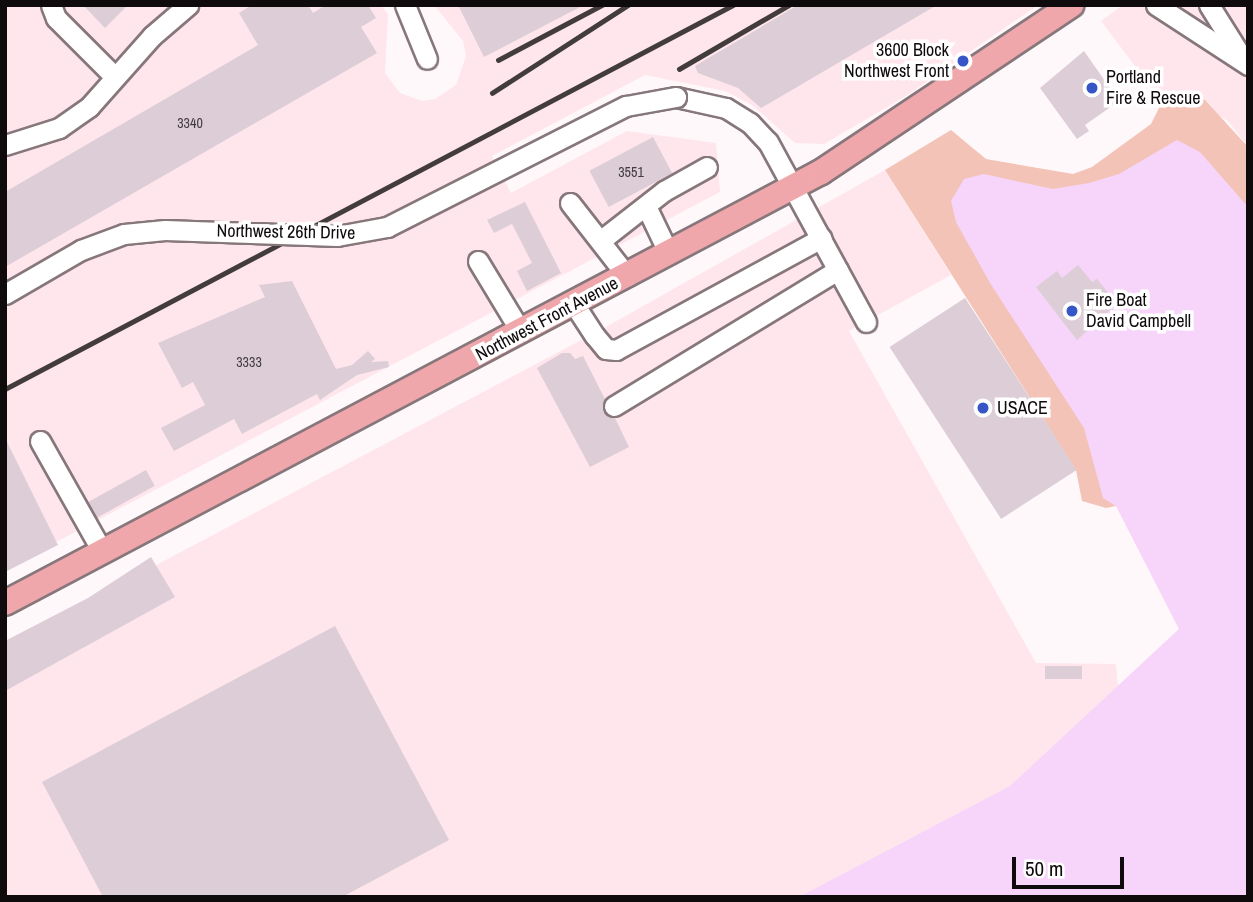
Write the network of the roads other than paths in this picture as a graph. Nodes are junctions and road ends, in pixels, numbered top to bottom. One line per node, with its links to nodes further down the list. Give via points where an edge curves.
1 (51, 5): 9 (street, via 56,18)
2 (188, 5): 9 (street)
3 (405, 5): 7 (street)
4 (1071, 5): 12 (main road, Northwest Front Avenue, via 869,144)
5 (1156, 5): 8 (street)
6 (1209, 5): 8 (street)
7 (426, 59)
8 (1247, 64)
9 (114, 76): 10 (street, via 89,107 59,128)
10 (5, 145)
11 (707, 167): 14 (street)
12 (792, 188): 15 (street); 17 (main road, Northwest Front Avenue); 21 (street, Northwest 26th Drive, bridge, via 768,142 751,123 726,107 676,97 626,106 387,227 337,236 165,230 124,234 81,250)
13 (570, 203): 16 (street)
14 (646, 206): 16 (street); 17 (street)
15 (821, 238): 19 (street); 22 (street, via 616,350 606,349)
16 (600, 241): 20 (street)
17 (669, 254): 20 (main road, Northwest Front Avenue)
18 (478, 261): 24 (street)
19 (838, 270): 23 (street); 25 (street)
20 (627, 276): 22 (main road, Northwest Front Avenue)
21 (5, 294)
22 (574, 304): 24 (main road, Northwest Front Avenue)
23 (866, 322)
24 (521, 332): 27 (main road, Northwest Front Avenue)
25 (614, 406)
26 (40, 441): 27 (street)
27 (102, 551): 28 (main road, Northwest Front Avenue)
28 (5, 603)

